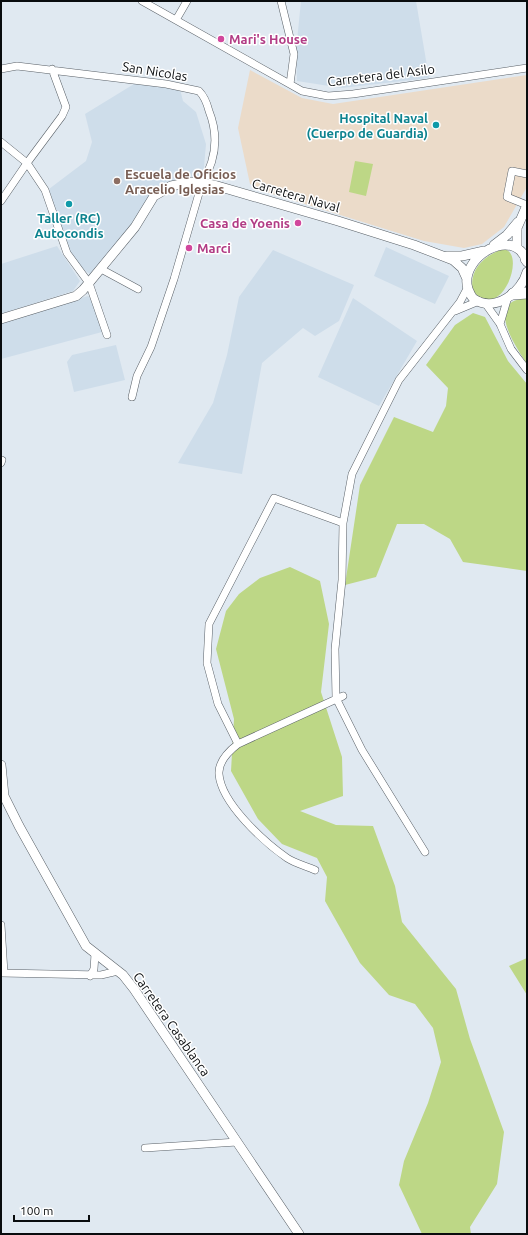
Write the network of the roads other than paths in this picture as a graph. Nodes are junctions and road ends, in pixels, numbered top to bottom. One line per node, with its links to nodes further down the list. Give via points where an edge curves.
1 (142, 1): 4 (street, Carretera del Asilo)
2 (187, 1): 4 (street)
3 (281, 1): 8 (street, via 294,54)
4 (176, 20): 8 (street, Carretera del Asilo)
5 (527, 68): 8 (street, Carretera del Asilo, via 353,94 320,95 302,91)
6 (1, 69): 7 (street, San Nicolas, via 17,66)
7 (52, 69): 10 (street, via 66,108); 12 (street, San Nicolas, via 166,84 203,95 216,140 209,171)
8 (290, 84)
9 (1, 142): 10 (street)
10 (27, 163): 13 (street); 22 (street, via 46,190 67,253)
11 (527, 174): 14 (street, via 512,171 507,197)
12 (202, 183): 18 (main road, Carretera Naval, via 338,221); 20 (main road, Carretera Naval, via 178,184 158,192 135,227); 32 (street, San Nicolas, via 171,286 151,347 137,376)
13 (1, 201)
14 (527, 205): 15 (main road)
15 (520, 219): 16 (main road, via 516,235); 17 (main road, via 507,235)
16 (517, 248): 17 (main road, Carretera Naval, via 504,244); 19 (main road)
17 (489, 249): 18 (main road, Carretera Naval, via 462,256); 23 (main road, via 473,263)
18 (444, 255): 23 (main road, Carretera Naval, via 458,264)
19 (527, 260)
20 (101, 269): 22 (main road, Carretera Naval); 24 (street)
21 (527, 272): 25 (main road)
22 (89, 283): 28 (main road, Carretera Naval, via 76,296); 30 (street)
23 (467, 283): 26 (main road, Carretera Naval, via 470,295); 27 (street, via 460,302)
24 (138, 289)
25 (519, 292): 26 (main road, via 496,302); 29 (street)
26 (482, 302): 27 (street, via 459,308); 29 (street)
27 (450, 314): 33 (street, via 399,380 352,474)
28 (1, 319)
29 (500, 324): 31 (street, via 512,349)
30 (107, 335)
31 (527, 370)
32 (132, 397)
33 (343, 523): 34 (street, via 342,580 335,649); 35 (street, via 274,498 209,624 207,663 218,704)
34 (339, 697): 35 (street); 37 (street, via 362,750)
35 (238, 744): 38 (street, via 225,755 218,773 227,797 250,828 288,859)
36 (1, 765): 40 (main road, Carretera Casablanca, via 4,796 86,946)
37 (425, 852)
38 (315, 870)
39 (1, 924): 42 (street)
40 (94, 954): 41 (main road, Carretera Casablanca); 43 (street, via 94,969)
41 (118, 971): 43 (street); 44 (main road, Carretera Casablanca, via 134,989)
42 (2, 973): 43 (street)
43 (90, 976)
44 (237, 1142): 45 (street); 46 (main road, Carretera Casablanca)
45 (145, 1148)
46 (299, 1234)

